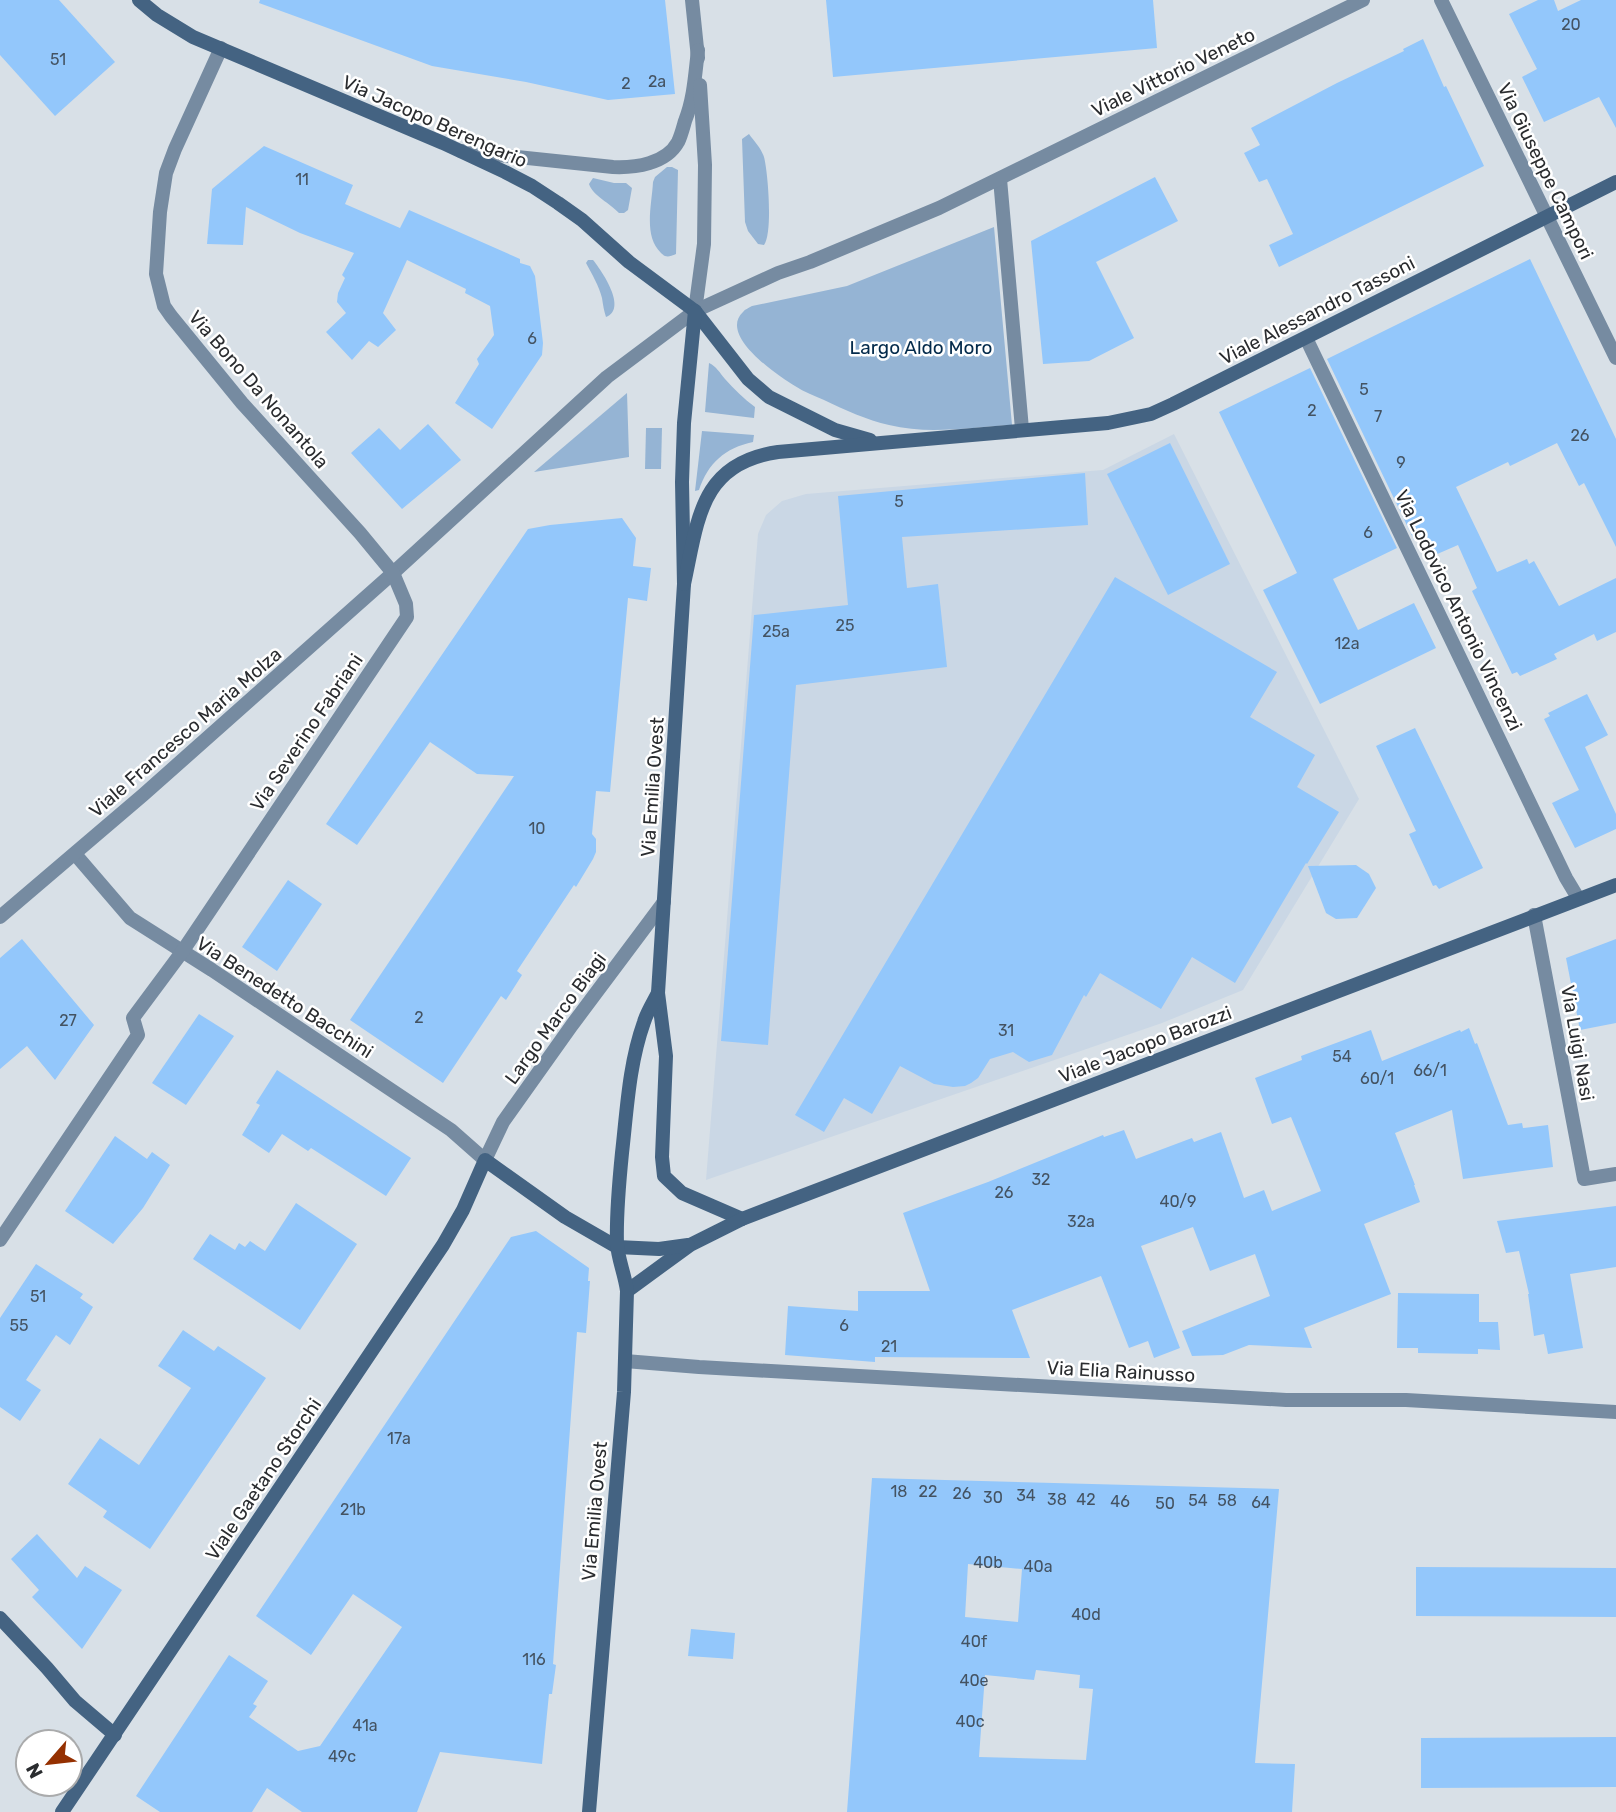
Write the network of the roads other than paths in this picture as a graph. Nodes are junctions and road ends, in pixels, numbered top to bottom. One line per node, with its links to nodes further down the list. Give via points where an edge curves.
1 (139, 0): 5 (street, Via Jacopo Berengario, via 184,31)
2 (692, 0): 6 (street)
3 (1363, 0): 8 (street, Viale Vittorio Veneto)
4 (1441, 0): 10 (street, Via Giuseppe Campori)
5 (221, 48): 7 (street, Via Jacopo Berengario); 16 (street, Via Bono Da Nonantola, via 166,173 156,274 164,306 242,403)
6 (698, 50): 7 (street, via 694,94 677,143 650,163 613,167); 11 (street, via 705,164 704,244)
7 (458, 150): 11 (street, Via Jacopo Berengario, via 558,202)
8 (1000, 179): 11 (street); 14 (street)
9 (1616, 181): 10 (street, Viale Alessandro Tassoni)
10 (1546, 216): 12 (street, Viale Alessandro Tassoni); 13 (street, Via Giuseppe Campori)
11 (695, 311): 15 (street, via 748,379 769,397 835,430); 16 (street, via 607,377); 17 (street, via 684,423)
12 (1306, 338): 14 (street, Viale Alessandro Tassoni, via 1151,414 1108,423); 20 (street, Via Lodovico Antonio Vincenzi)
13 (1616, 358)
14 (1022, 429): 15 (street)
15 (878, 443): 17 (street, via 765,454 727,472 700,511)
16 (393, 573): 18 (street, Viale Francesco Maria Molza); 24 (street, Via Severino Fabriani, via 407,617)
17 (684, 583): 21 (street, Via Emilia Ovest)
18 (75, 855): 23 (street, Viale Francesco Maria Molza); 24 (street, Via Benedetto Bacchini, via 130,918)
19 (1616, 885): 20 (street, Viale Jacopo Barozzi)
20 (1577, 898): 22 (street, Viale Jacopo Barozzi)
21 (664, 902): 25 (street, Via Emilia Ovest); 26 (street, Largo Marco Biagi, via 503,1122)
22 (1534, 915): 27 (street, Via Luigi Nasi, via 1584,1179); 28 (street, Viale Jacopo Barozzi)
23 (0, 917)
24 (182, 952): 26 (street, Via Benedetto Bacchini, via 451,1130); 29 (street, Via Severino Fabriani, via 133,1018 138,1035)
25 (658, 993): 28 (street, Via Emilia Ovest, via 666,1056 664,1176 682,1193); 31 (street, Via Emilia Ovest, via 636,1048 627,1098)
26 (485, 1160): 31 (street, via 565,1217); 36 (street, Viale Gaetano Storchi, via 443,1245)
27 (1616, 1174)
28 (742, 1219): 30 (street, Viale Jacopo Barozzi)
29 (0, 1240)
30 (690, 1245): 31 (street); 32 (street)
31 (617, 1247): 32 (street, Via Emilia Ovest)
32 (627, 1291): 33 (street, Via Emilia Ovest)
33 (625, 1361): 34 (street, Via Elia Rainusso, via 1286,1400 1406,1400); 38 (street, Via Emilia Ovest)
34 (1616, 1412)
35 (0, 1618): 36 (street, via 75,1701)
36 (115, 1735): 37 (street, Viale Gaetano Storchi)
37 (62, 1812)
38 (589, 1812)

